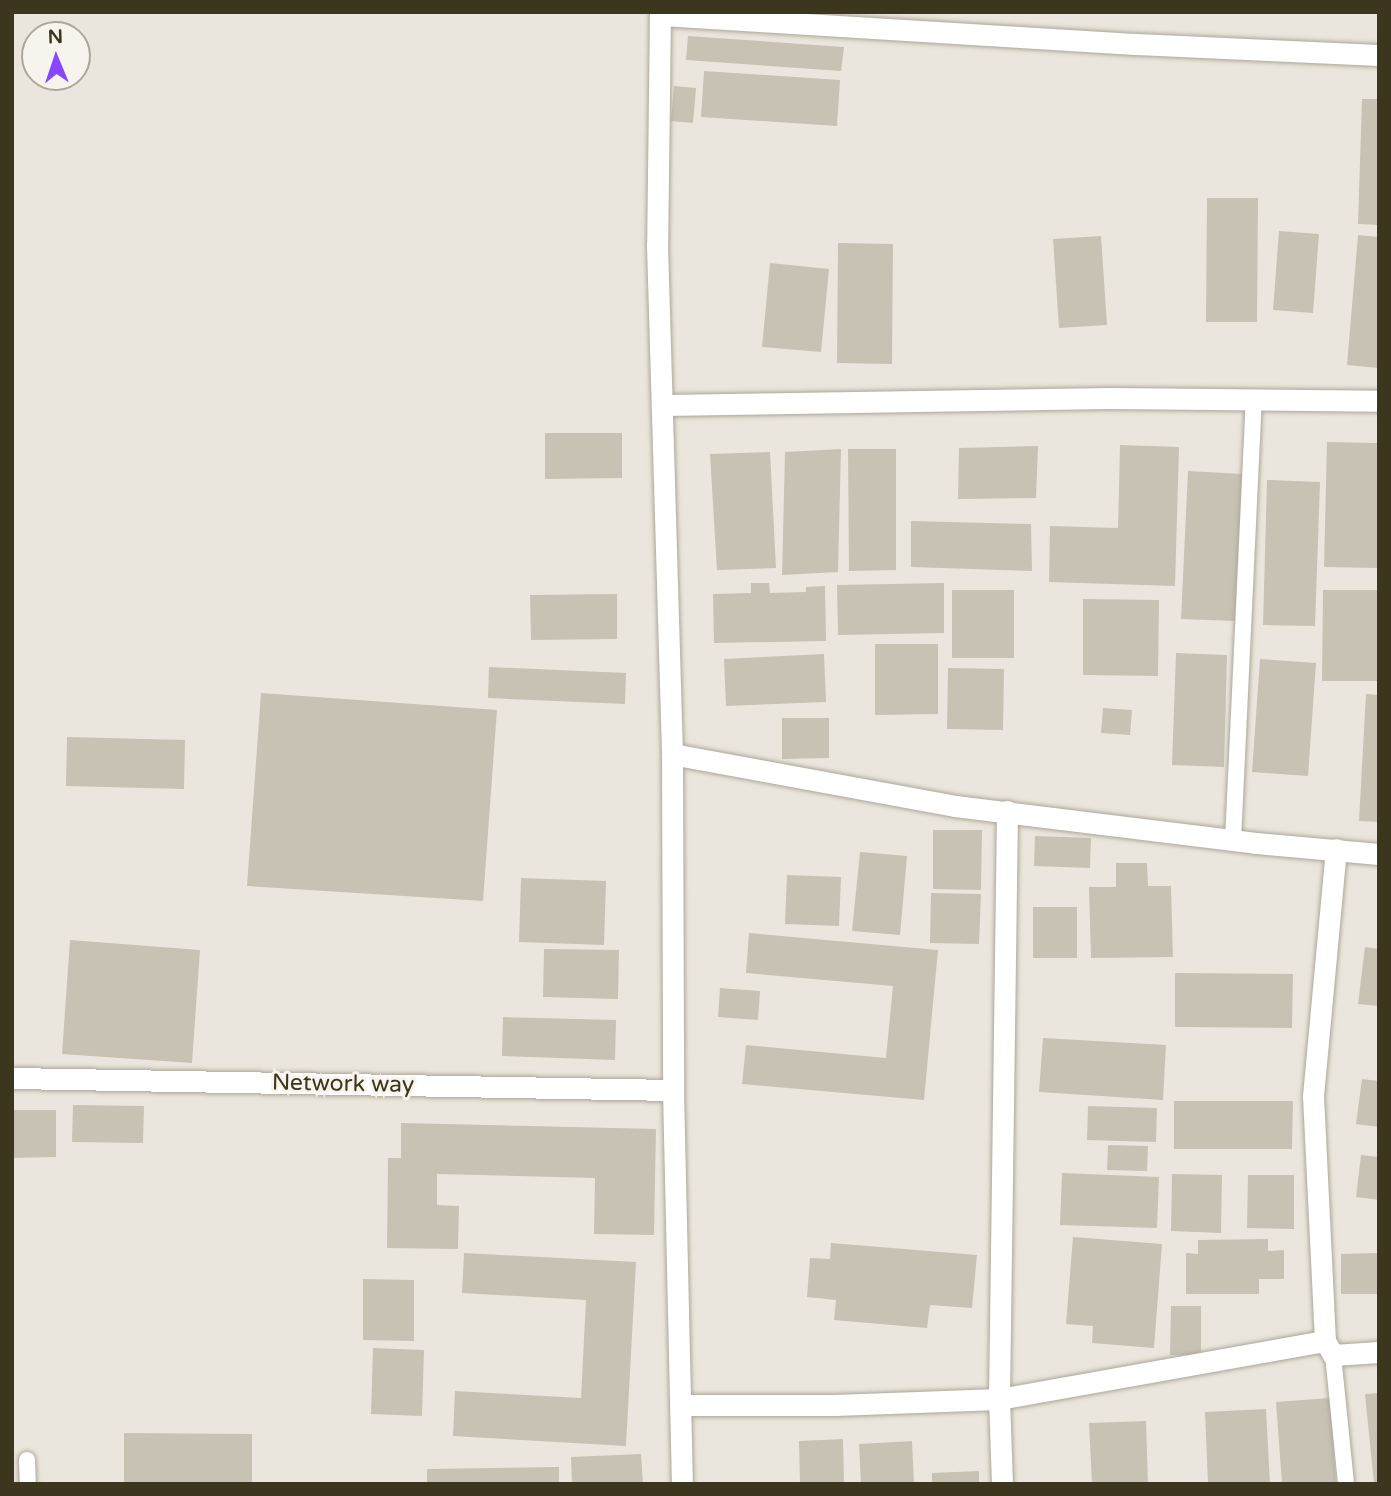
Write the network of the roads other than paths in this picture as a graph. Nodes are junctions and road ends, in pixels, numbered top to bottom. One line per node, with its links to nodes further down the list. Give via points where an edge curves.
1 (660, 13): 2 (street); 5 (street, via 657,245)
2 (1379, 55)
3 (1254, 400): 4 (street); 5 (street); 8 (lane)
4 (1379, 401)
5 (664, 405): 6 (street)
6 (672, 754): 7 (street, via 955,806); 12 (street)
7 (1007, 811): 8 (street); 15 (street)
8 (1233, 841): 9 (street)
9 (1336, 849): 10 (street); 13 (street, via 1313,1096)
10 (1379, 854)
11 (12, 1078): 12 (street, Network way)
12 (673, 1090): 16 (street)
13 (1329, 1348): 14 (street); 15 (street); 21 (lane)
14 (1379, 1352)
15 (999, 1399): 16 (street); 20 (street)
16 (680, 1405): 19 (street)
17 (27, 1460): 18 (lane)
18 (29, 1484)
19 (682, 1484)
20 (1002, 1484)
21 (1346, 1484)

